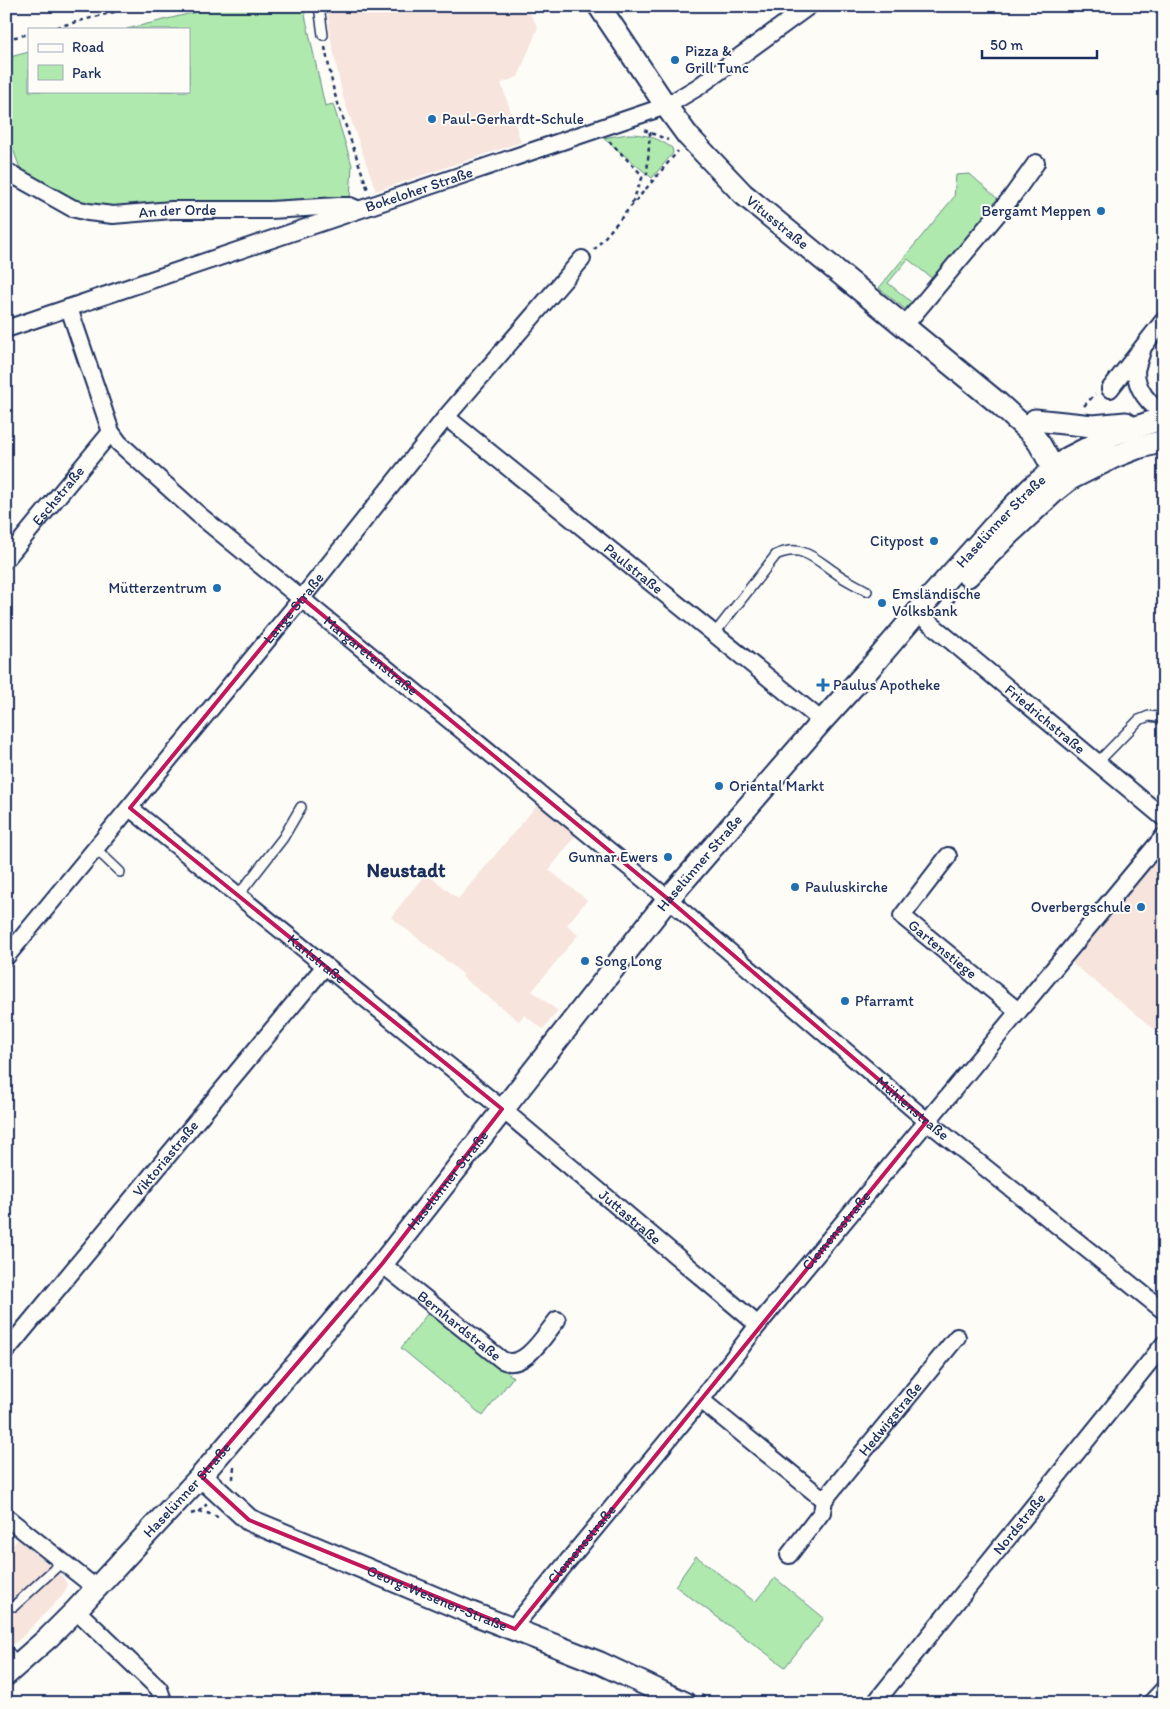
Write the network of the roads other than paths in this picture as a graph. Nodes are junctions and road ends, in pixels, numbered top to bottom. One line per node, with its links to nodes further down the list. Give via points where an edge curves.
1 (319, 6): 4 (lane)
2 (599, 6): 5 (street, Vitusstraße)
3 (809, 6): 5 (street, Bokeloher Straße, via 698,87)
4 (323, 35)
5 (666, 106): 8 (street, Bokeloher Straße); 12 (street, Vitusstraße, via 698,148 743,194)
6 (1036, 163): 12 (street, via 1011,198)
7 (6, 171): 8 (street, An der Orde, via 72,208 113,216 172,210 350,206)
8 (359, 211): 10 (street, Bokeloher Straße)
9 (582, 259): 18 (street, Lange Straße)
10 (69, 308): 13 (street, Bokeloher Straße); 21 (street, Margaretenstraße)
11 (1164, 320): 14 (street)
12 (904, 326): 16 (street, Vitusstraße)
13 (6, 329)
14 (1143, 346): 15 (street); 17 (street, via 1136,371 1142,393)
15 (1110, 389)
16 (998, 403): 20 (street); 23 (street, Vitusstraße)
17 (1164, 412)
18 (446, 417): 26 (street, Lange Straße); 28 (street, Paulstraße)
19 (1164, 417): 20 (street, via 1093,426); 23 (street, Haselünner Straße, via 1115,434)
20 (1035, 420): 23 (street, via 1054,433)
21 (111, 432): 24 (street, Eschstraße); 26 (street, Margaretenstraße, via 119,443 199,514)
22 (1162, 446): 23 (street, Haselünner Straße)
23 (1064, 468): 27 (street, Haselünner Straße, via 1056,490); 29 (street, Haselünner Straße, via 1031,488)
24 (6, 559)
25 (867, 591): 28 (lane, via 804,552 785,551 776,555)
26 (302, 598): 34 (street, Lange Straße); 41 (street, Margaretenstraße)
27 (926, 620): 29 (street, Haselünner Straße); 32 (street, Friedrichstraße)
28 (714, 633): 30 (street, Paulstraße)
29 (870, 668): 30 (street, Haselünner Straße)
30 (822, 721): 41 (street, Haselünner Straße)
31 (1164, 721): 32 (lane, via 1157,716 1138,720)
32 (1098, 762): 35 (street, Friedrichstraße)
33 (301, 806): 40 (lane, via 283,838)
34 (130, 808): 37 (street, Lange Straße); 40 (street, Karlstraße)
35 (1164, 818)
36 (1164, 836): 44 (street, Clemensstraße)
37 (96, 849): 39 (lane); 42 (street, Lange Straße)
38 (948, 856): 44 (street, Gartenstiege, via 902,916)
39 (120, 872)
40 (237, 894): 43 (street, Karlstraße)
41 (668, 899): 45 (street, Haselünner Straße); 46 (street, Mühlenstraße)
42 (6, 957)
43 (325, 966): 45 (street, Karlstraße); 53 (street, Viktoriastraße)
44 (1018, 1011): 46 (street, Clemensstraße)
45 (502, 1110): 47 (street, Haselünner Straße); 50 (street, Juttastraße)
46 (927, 1121): 48 (street, Mühlenstraße); 50 (street, Clemensstraße)
47 (382, 1264): 49 (street, Bernhardstraße, via 508,1363 526,1356); 55 (street, Haselünner Straße)
48 (1164, 1311)
49 (557, 1320)
50 (758, 1325): 54 (street, Clemensstraße)
51 (957, 1338): 56 (street, Hedwigstraße)
52 (1164, 1344): 68 (street, Nordstraße)
53 (6, 1351)
54 (701, 1400): 56 (street); 63 (street, Clemensstraße)
55 (201, 1476): 60 (street, Haselünner Straße); 63 (street, Georg-Wesener-Straße, via 249,1520)
56 (824, 1500): 58 (street, Hedwigstraße, via 822,1512)
57 (6, 1517): 59 (street)
58 (789, 1555)
59 (62, 1562): 60 (street); 61 (lane)
60 (97, 1589): 62 (street, Haselünner Straße)
61 (14, 1606)
62 (76, 1610): 64 (street, Haselünner Straße); 66 (street, via 160,1688)
63 (515, 1629): 67 (street, Georg-Wesener-Straße, via 600,1662)
64 (11, 1663)
65 (1164, 1689): 69 (street)
66 (164, 1703)
67 (685, 1703)
68 (875, 1703)
69 (1151, 1703)

